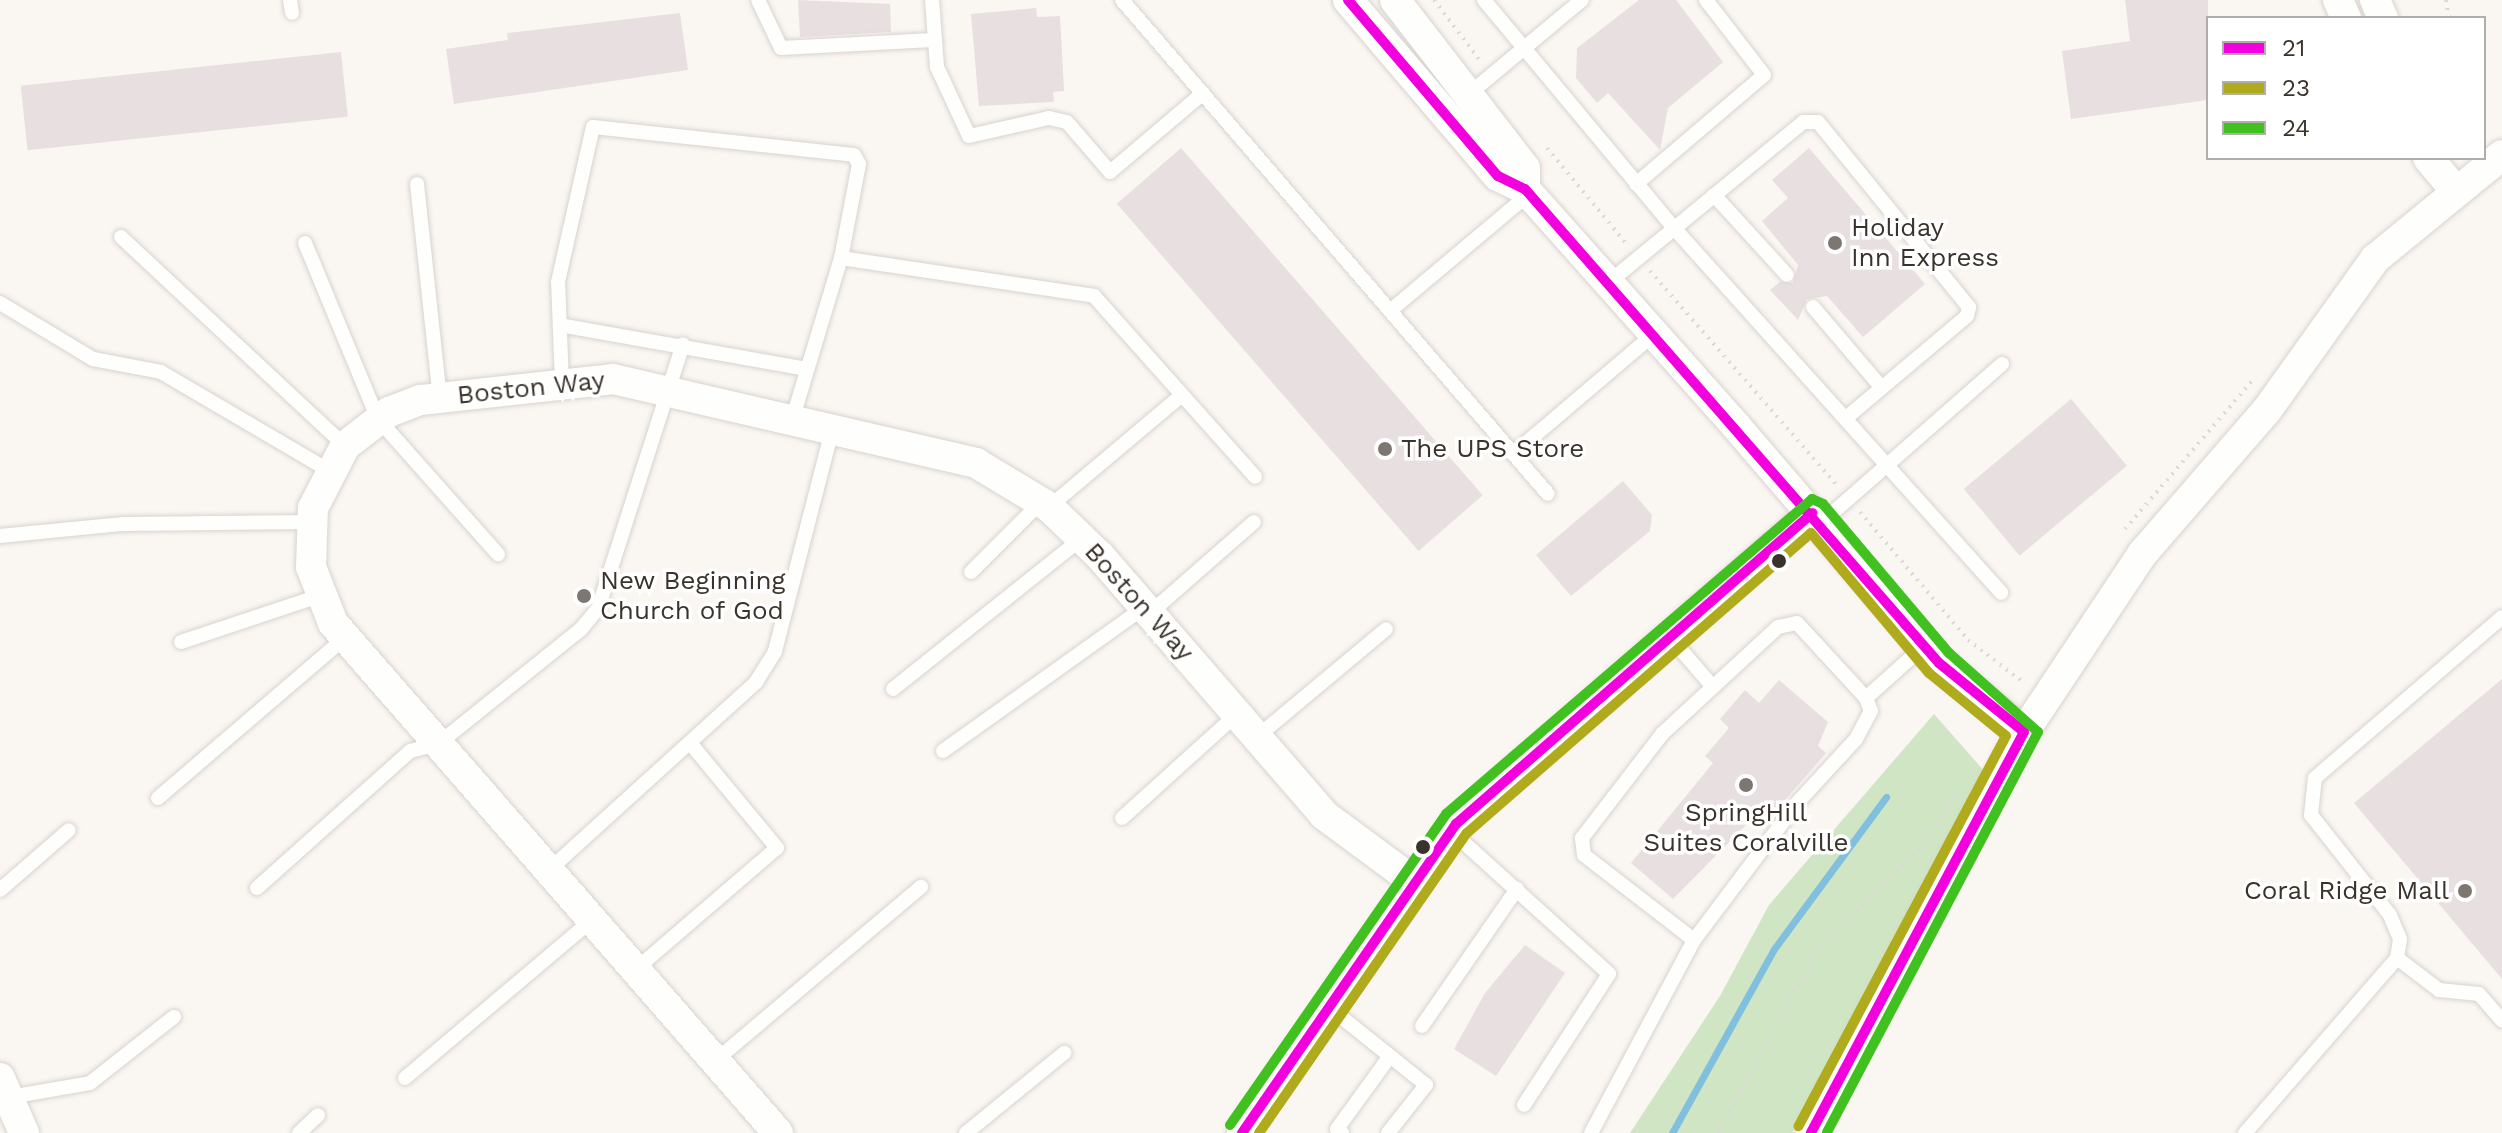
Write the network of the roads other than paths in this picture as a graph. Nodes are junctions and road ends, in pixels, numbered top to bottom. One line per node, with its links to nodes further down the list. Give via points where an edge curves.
1 (758, 0): 9 (lane, via 781,48)
2 (932, 0): 9 (lane)
3 (1122, 0): 12 (lane)
4 (1348, 0): 18 (street, via 1498,176)
5 (1395, 0): 11 (street)
6 (1484, 0): 10 (lane)
7 (1582, 0): 10 (lane)
8 (1706, 0): 16 (lane, via 1764,75)
9 (933, 40): 12 (lane, via 937,67 969,136 1049,118 1067,122 1110,172)
10 (1522, 50): 11 (lane); 16 (lane)
11 (1480, 85): 18 (street, via 1525,168)
12 (1203, 93): 28 (lane)
13 (2430, 160): 17 (street)
14 (2484, 161): 17 (street)
15 (417, 184): 38 (lane)
16 (1636, 184): 20 (lane)
17 (2456, 191): 70 (street, via 2375,259 2302,365 2143,553)
18 (1527, 192): 25 (street); 28 (lane)
19 (1714, 195): 20 (lane); 24 (lane); 35 (lane, via 1803,122 1818,122 1969,307 1967,316)
20 (1674, 228): 25 (lane); 40 (lane)
21 (121, 237): 43 (lane)
22 (305, 243): 41 (lane)
23 (841, 258): 29 (lane, via 859,164 854,155 599,124 590,132 558,282); 33 (lane); 37 (lane, via 1094,296)
24 (1787, 275)
25 (1608, 283): 30 (street)
26 (0, 303): 46 (lane, via 93,359 161,372)
27 (1813, 307): 35 (lane)
28 (1390, 311): 44 (lane)
29 (560, 325): 31 (lane); 34 (lane)
30 (1654, 334): 44 (lane); 50 (street)
31 (683, 344): 33 (lane); 36 (lane)
32 (2002, 364): 45 (lane)
33 (807, 369): 39 (lane)
34 (562, 384): 36 (street, Boston Way, via 613,379); 38 (street, Boston Way)
35 (1882, 388): 40 (lane)
36 (673, 389): 39 (street, Boston Way); 73 (lane, via 659,410 598,609 572,637)
37 (1182, 395): 47 (lane); 49 (lane)
38 (440, 398): 41 (street, Boston Way)
39 (793, 417): 42 (street, Boston Way)
40 (1846, 418): 45 (lane)
41 (378, 419): 43 (street, Boston Way); 55 (lane)
42 (833, 425): 49 (street, Boston Way, via 976,463); 72 (lane, via 775,651 756,682)
43 (345, 446): 46 (street, Boston Way)
44 (1513, 454): 48 (lane)
45 (1887, 465): 50 (lane); 57 (lane)
46 (328, 470): 51 (street, Boston Way)
47 (1255, 477)
48 (1548, 494)
49 (1045, 504): 54 (street, Boston Way); 56 (lane)
50 (1817, 518): 62 (street); 65 (street)
51 (311, 522): 53 (lane, via 123,524); 58 (street, Boston Way, via 311,567)
52 (1254, 522): 59 (lane)
53 (0, 536)
54 (1082, 538): 59 (street, Boston Way); 67 (lane)
55 (498, 554)
56 (971, 572)
57 (2001, 593)
58 (319, 596): 63 (street, Boston Way); 64 (lane)
59 (1147, 610): 69 (street, Boston Way); 74 (lane)
60 (2502, 617): 87 (lane, via 2315,778 2311,815 2390,915 2400,939)
61 (1386, 629): 71 (lane)
62 (1669, 636): 66 (lane); 78 (street, via 1483,796)
63 (346, 637): 73 (street, Boston Way); 75 (lane)
64 (181, 642)
65 (1925, 645): 68 (lane); 70 (street)
66 (1713, 687): 68 (lane, via 1790,622); 86 (lane, via 1662,734 1580,847)
67 (893, 689)
68 (1866, 698): 86 (lane, via 1871,711 1856,739 1798,802)
69 (1237, 714): 71 (street, Boston Way); 76 (lane)
70 (2012, 724): 108 (street)
71 (1257, 737): 80 (street, Boston Way, via 1324,815)
72 (690, 743): 79 (lane); 88 (lane, via 777,848)
73 (438, 744): 79 (street, Boston Way); 82 (lane, via 410,751)
74 (943, 751)
75 (158, 798)
76 (1122, 818)
77 (69, 830): 84 (lane)
78 (1451, 831): 80 (street); 83 (lane)
79 (549, 870): 85 (street, Boston Way)
80 (1416, 883): 89 (street)
81 (921, 887): 95 (lane)
82 (257, 888)
83 (1517, 889): 92 (lane); 98 (lane, via 1609,974)
84 (0, 890)
85 (592, 920): 88 (street, Boston Way); 96 (lane)
86 (1694, 940): 107 (lane)
87 (2397, 958): 91 (lane, via 2439,990 2479,994); 109 (lane)
88 (635, 970): 95 (street, Boston Way)
89 (1330, 1008): 94 (lane); 100 (street)
90 (174, 1017): 97 (lane, via 90,1083)
91 (2502, 1020)
92 (1422, 1026)
93 (1064, 1053): 104 (lane)
94 (1390, 1056): 105 (lane, via 1337,1129); 106 (lane, via 1426,1085)
95 (715, 1061): 103 (street, Boston Way)
96 (405, 1078)
97 (5, 1088): 101 (street)
98 (1524, 1105)
99 (318, 1115): 102 (lane)
100 (1248, 1131)
101 (24, 1133)
102 (299, 1133)
103 (778, 1133)
104 (966, 1133)
105 (1342, 1133)
106 (1388, 1133)
107 (1591, 1133)
108 (1811, 1133)
109 (2245, 1133)

